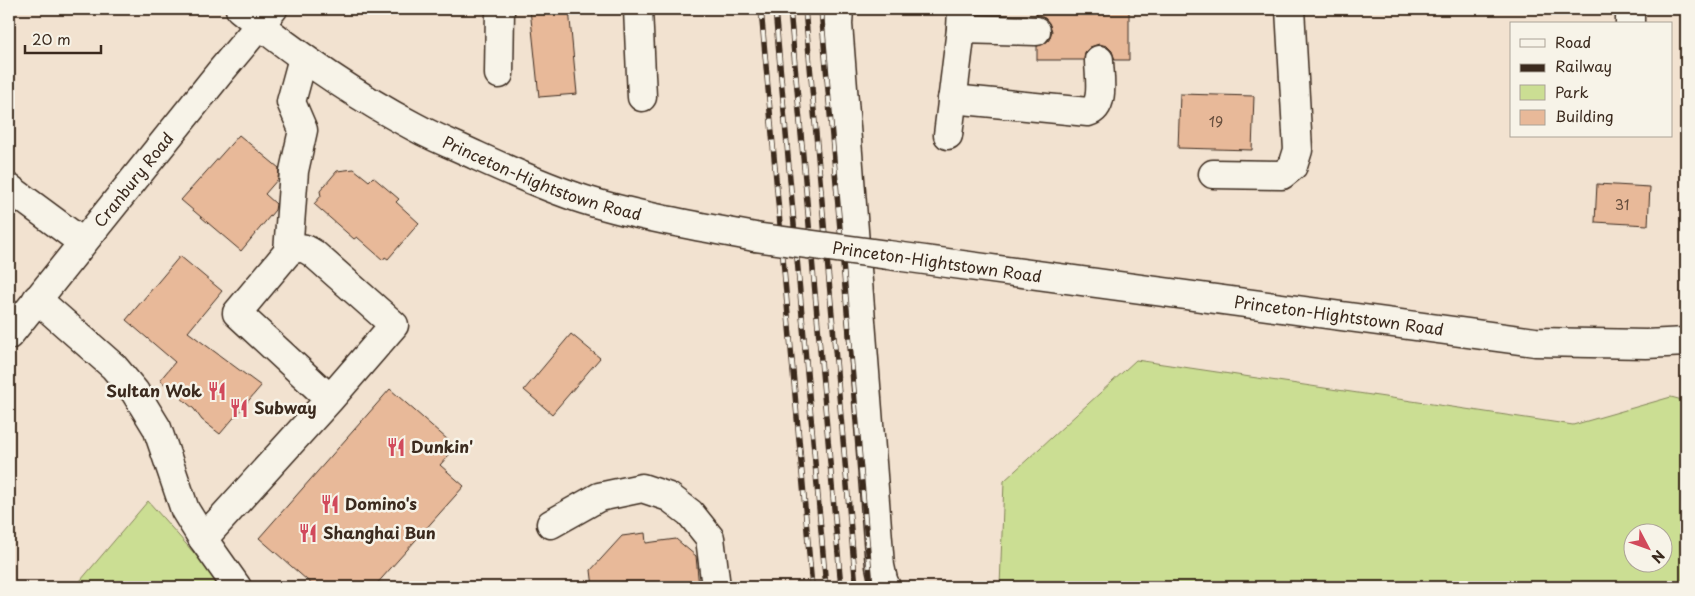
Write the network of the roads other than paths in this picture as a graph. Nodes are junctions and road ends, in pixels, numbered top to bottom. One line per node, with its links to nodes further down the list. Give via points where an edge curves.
1 (500, 9): 12 (main road)
2 (638, 9): 13 (main road)
3 (840, 9): 28 (main road, via 838,24 880,566)
4 (1290, 9): 16 (main road, via 1298,150 1292,166 1282,175)
5 (1630, 9): 8 (main road)
6 (258, 14): 10 (main road, Princeton-Hightstown Road); 18 (main road, Cranbury Road, via 220,71)
7 (962, 19): 9 (main road); 14 (main road)
8 (1630, 22)
9 (1036, 31)
10 (303, 58): 19 (main road, via 291,102 303,130 294,172); 22 (main road, Princeton-Hightstown Road, bridge, via 416,128 538,183 630,211 755,237 1535,342)
11 (1098, 60): 14 (main road, via 1100,99 1092,111)
12 (499, 74)
13 (642, 97)
14 (952, 99): 15 (main road)
15 (948, 135)
16 (1213, 174)
17 (9, 188): 18 (main road)
18 (82, 242): 20 (main road, Cranbury Road)
19 (288, 252): 23 (main road, via 237,313); 23 (main road, via 296,247 306,248 394,325)
20 (37, 299): 21 (main road, Cranbury Road); 25 (main road, via 114,367 135,392 157,428 185,510)
21 (9, 335)
22 (1686, 342)
23 (330, 399): 25 (main road)
24 (551, 524): 27 (main road, via 599,497 642,488 670,497 710,538)
25 (203, 540): 26 (main road)
26 (237, 587)
27 (716, 587)
28 (886, 587)

